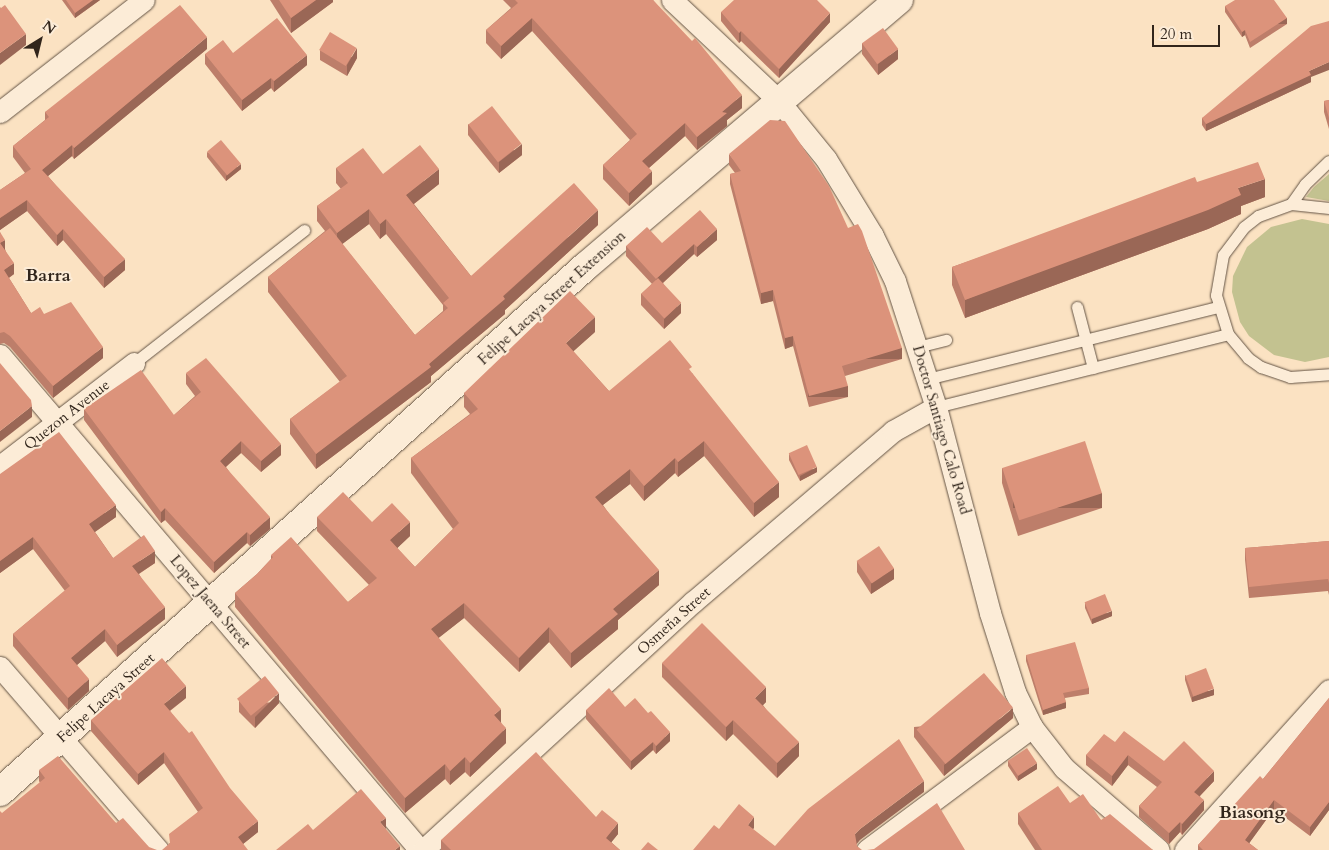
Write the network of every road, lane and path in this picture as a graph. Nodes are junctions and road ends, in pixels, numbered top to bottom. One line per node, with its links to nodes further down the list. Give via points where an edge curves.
1 (144, 0): 5 (street)
2 (672, 0): 4 (street, Doctor Santiago Calo Road)
3 (899, 0): 4 (main road, Felipe Lacaya Street Extension)
4 (778, 100): 15 (street, Doctor Santiago Calo Road, via 826,159 873,236 895,281); 24 (main road, Felipe Lacaya Street Extension, via 586,266)
5 (0, 112)
6 (1329, 161): 7 (lane, via 1305,184)
7 (1291, 204): 8 (lane); 11 (lane, via 1258,216 1244,227 1223,255 1213,273)
8 (1329, 208)
9 (304, 230): 17 (lane)
10 (1078, 307): 14 (lane)
11 (1218, 307): 12 (lane); 14 (lane)
12 (1228, 334): 18 (lane); 19 (lane, via 1248,358 1275,373 1306,378)
13 (946, 340): 15 (lane)
14 (1086, 340): 18 (lane); 20 (lane)
15 (916, 347): 20 (street, Doctor Santiago Calo Road)
16 (0, 355): 22 (street, Lopez Jaena Street)
17 (134, 363): 22 (street, Quezon Avenue)
18 (1093, 368): 21 (lane)
19 (1329, 374)
20 (927, 379): 21 (street, Doctor Santiago Calo Road)
21 (936, 406): 27 (street, Doctor Santiago Calo Road, via 1002,655); 31 (street, Osmeña Street, via 893,431 693,602)
22 (59, 423): 23 (street, Quezon Avenue); 24 (street, Lopez Jaena Street)
23 (0, 466)
24 (211, 604): 28 (main road, Felipe Lacaya Street); 31 (street, Lopez Jaena Street)
25 (0, 667): 28 (street)
26 (1329, 690): 34 (street)
27 (1032, 727): 32 (street); 33 (street, Doctor Santiago Calo Road, via 1064,768)
28 (61, 738): 29 (main road, Felipe Lacaya Street); 30 (street)
29 (0, 792)
30 (158, 850)
31 (421, 850)
32 (867, 850)
33 (1159, 850)
34 (1185, 850)

